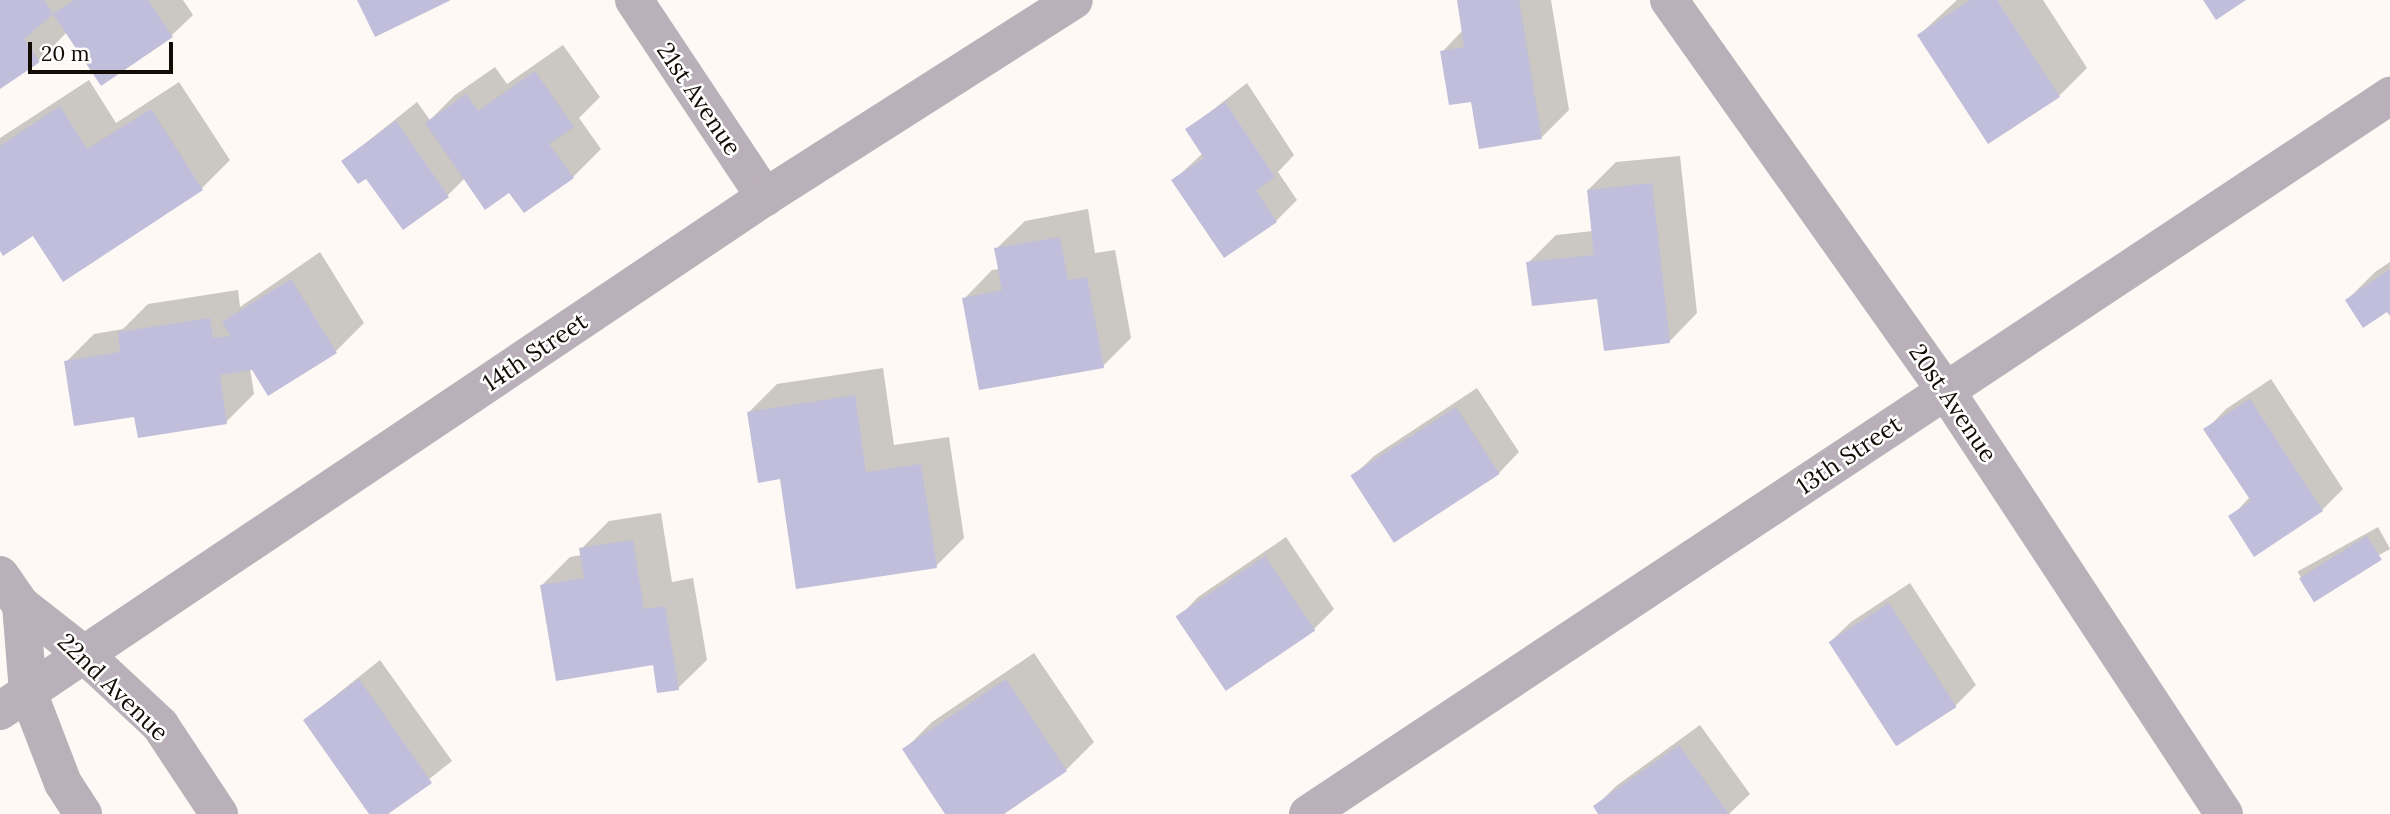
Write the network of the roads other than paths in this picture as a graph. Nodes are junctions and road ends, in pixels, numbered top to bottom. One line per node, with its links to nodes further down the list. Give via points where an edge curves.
1 (634, 0): 5 (street, 21st Avenue)
2 (1074, 0): 5 (street, 14th Street)
3 (1669, 0): 6 (street, 20st Avenue)
4 (2390, 96): 6 (street, 13th Street)
5 (765, 197): 8 (street, 14th Street)
6 (1946, 391): 12 (street, 13th Street); 13 (street, 20st Avenue)
7 (11, 590): 8 (street, 22nd Avenue); 9 (street, 22nd Avenue)
8 (85, 655): 9 (street, 14th Street); 11 (street, 22nd Avenue, via 160,725)
9 (14, 702): 10 (street, 22nd Avenue)
10 (83, 814)
11 (219, 814)
12 (1308, 814)
13 (2224, 814)

